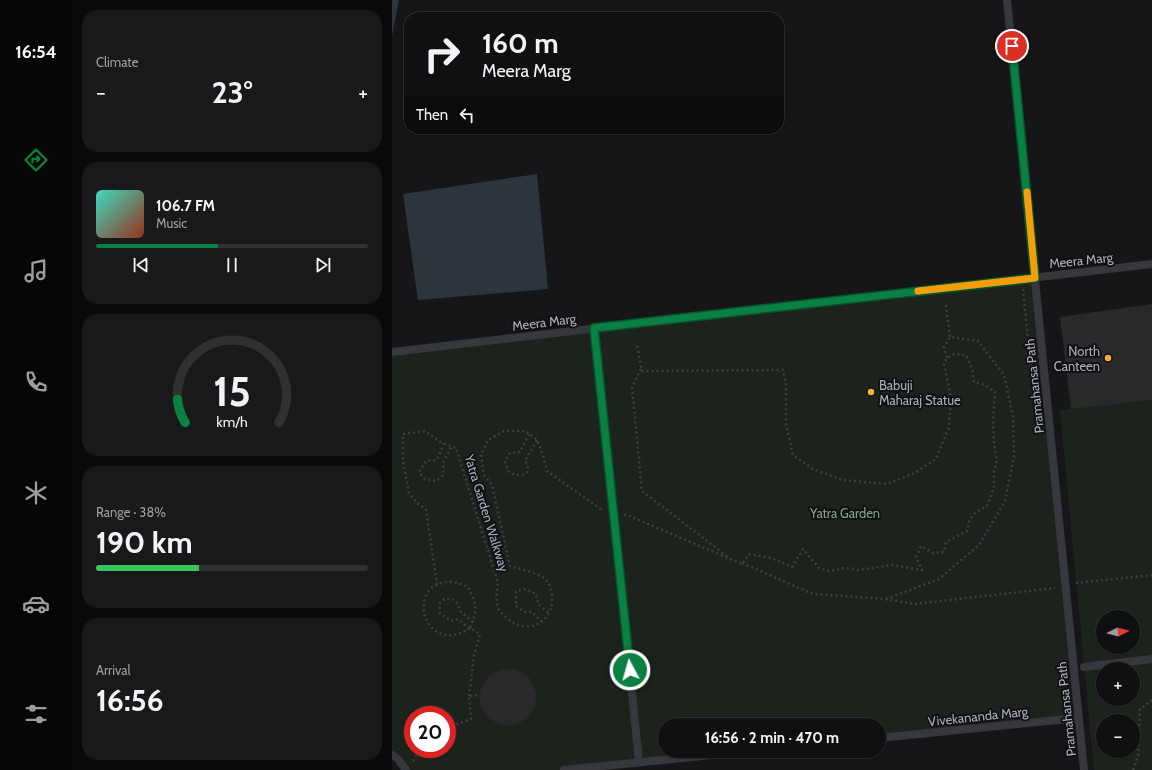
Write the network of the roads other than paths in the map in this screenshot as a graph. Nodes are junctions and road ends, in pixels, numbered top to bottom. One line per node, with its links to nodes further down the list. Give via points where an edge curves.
1 (1007, 0): 3 (lane, Pramahansa Path)
2 (1152, 264): 3 (lane, Meera Marg)
3 (1035, 278): 4 (lane, Meera Marg); 8 (lane, Pramahansa Path)
4 (594, 328): 5 (lane, Meera Marg); 12 (lane)
5 (392, 352)
6 (1152, 659): 7 (lane)
7 (1084, 667)
8 (1078, 718): 9 (lane, Vivekananda Marg); 15 (lane, Pramahansa Path)
9 (886, 737)
10 (392, 755): 13 (lane)
11 (680, 758): 12 (lane)
12 (639, 762): 14 (lane)
13 (406, 770)
14 (564, 770)
15 (1084, 770)

